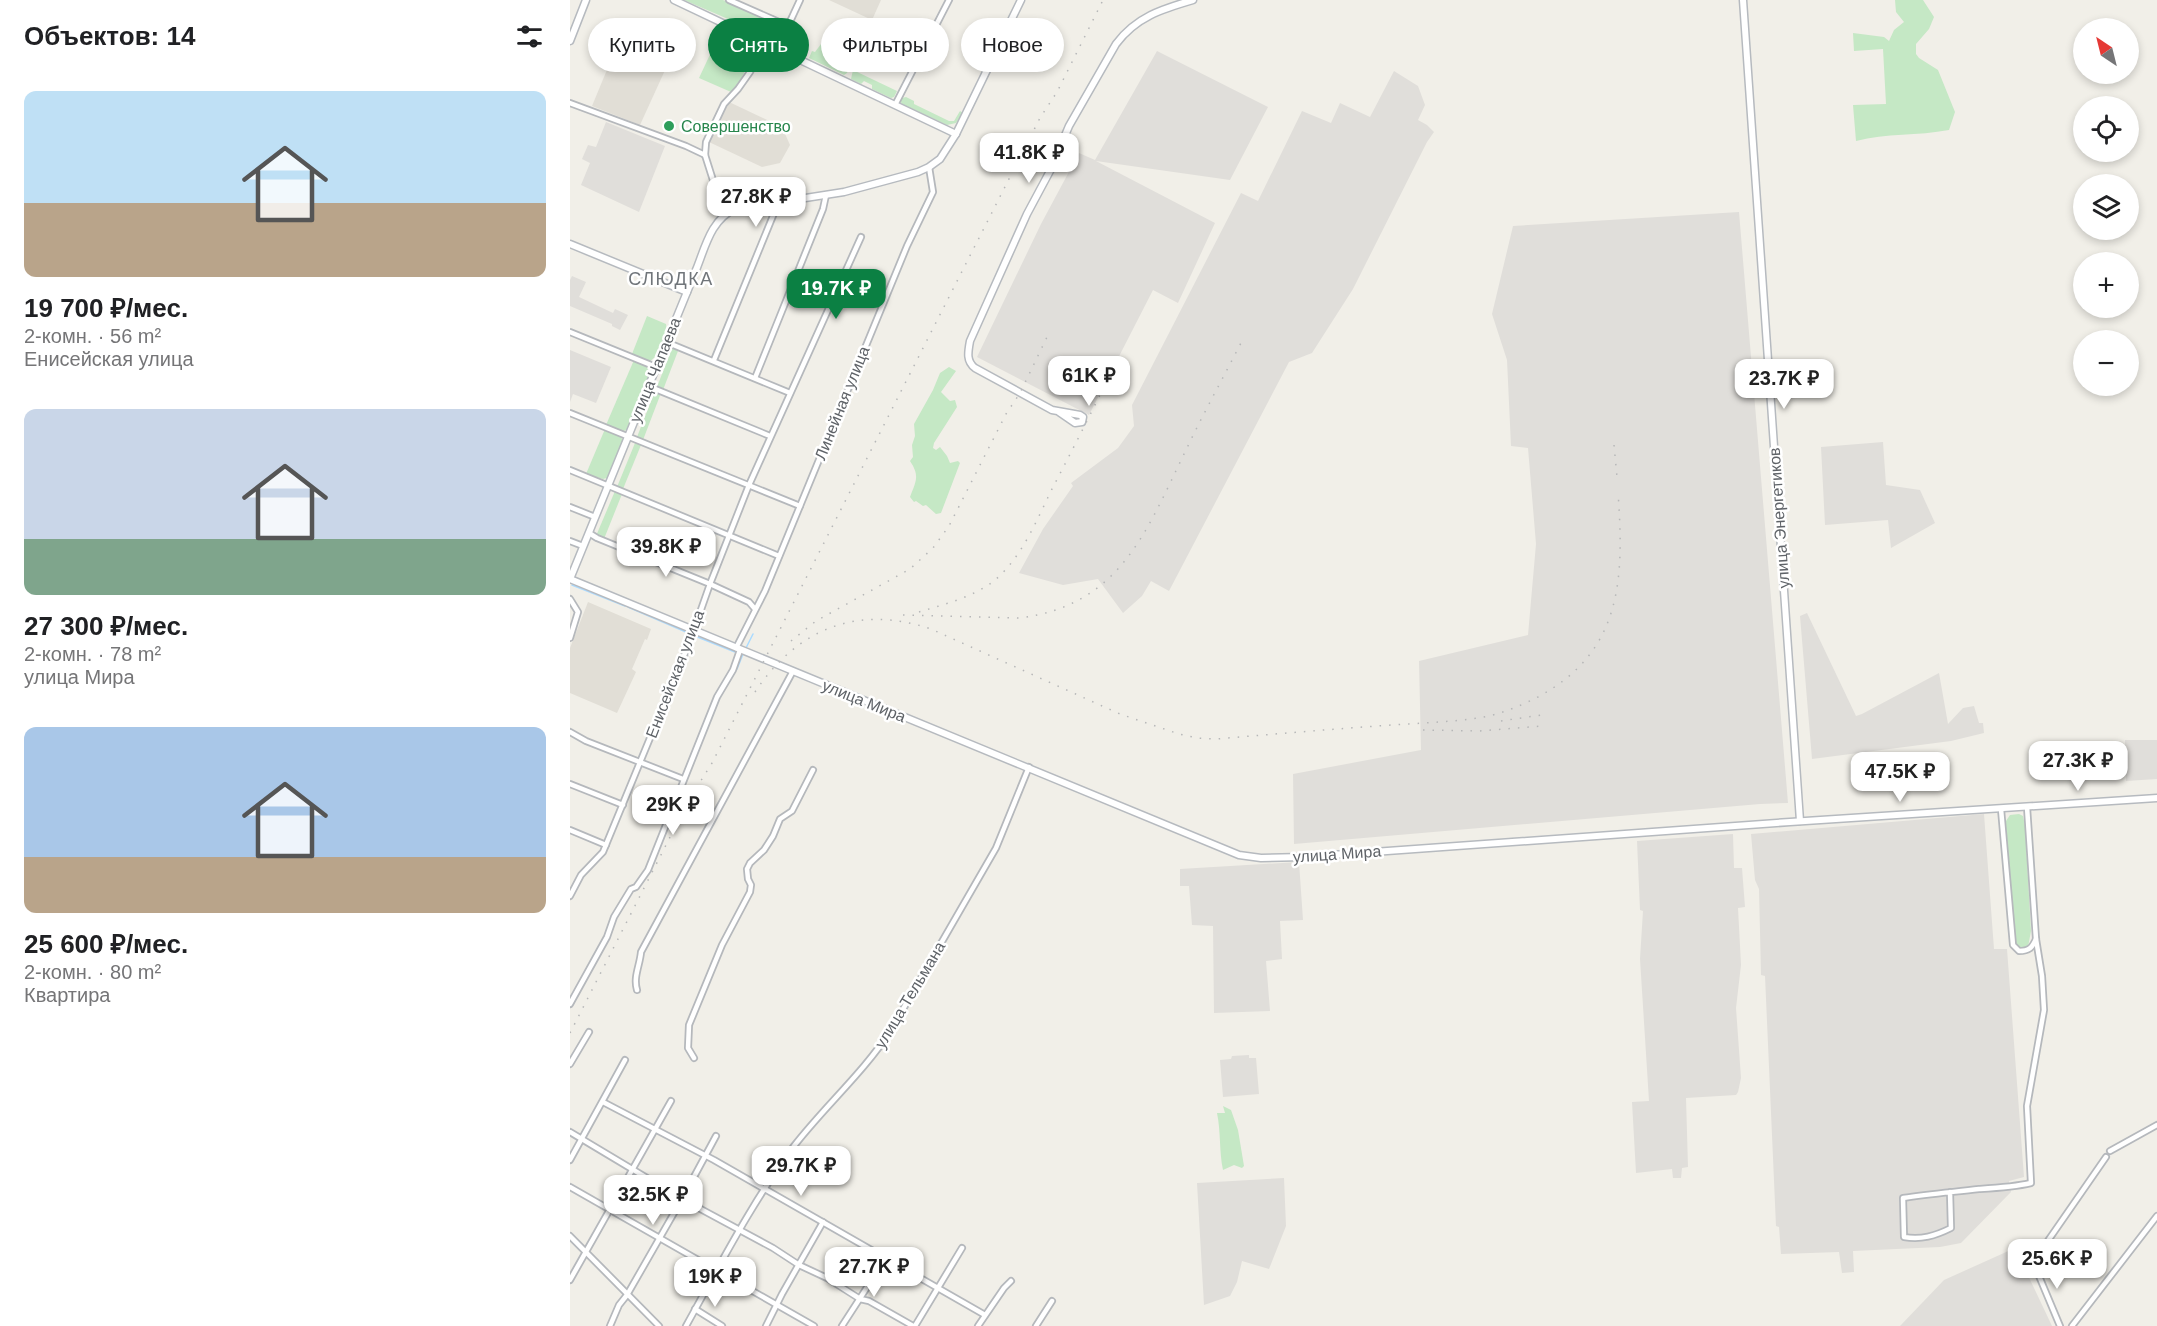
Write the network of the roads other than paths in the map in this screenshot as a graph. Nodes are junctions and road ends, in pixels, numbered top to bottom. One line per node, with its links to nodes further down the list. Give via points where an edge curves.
1 (586, 0): 12 (main road)
2 (674, 0): 9 (main road)
3 (729, 0): 10 (street)
4 (800, 0): 11 (street)
5 (949, 0): 16 (street)
6 (1021, 0): 17 (main road)
7 (1193, 0): 33 (main road, via 1147,16 1116,44 1070,126 970,341 971,365)
8 (1743, 0): 66 (main road, улица Энергетиков)
9 (712, 18)
10 (769, 18)
11 (792, 18)
12 (570, 41)
13 (809, 64): 16 (main road)
14 (750, 72): 18 (street, via 724,104 706,142)
15 (570, 103): 18 (street)
16 (895, 105): 17 (main road)
17 (956, 134): 19 (main road, via 940,159)
18 (705, 155): 22 (street)
19 (929, 167): 20 (main road); 40 (street, Линейная улица, via 933,192)
20 (826, 195): 21 (main road); 30 (street)
21 (777, 202): 22 (main road, via 744,206); 28 (street)
22 (724, 214): 25 (main road, улица Чапаева, via 712,231)
23 (861, 237): 32 (street, Енисейская улица)
24 (570, 244): 25 (main road)
25 (687, 292): 27 (main road, улица Чапаева)
26 (570, 332): 29 (street)
27 (666, 342): 28 (street); 29 (main road, улица Чапаева)
28 (714, 360): 30 (street)
29 (656, 367): 31 (main road, улица Чапаева)
30 (755, 378): 32 (street)
31 (648, 386): 35 (street); 36 (main road, улица Чапаева)
32 (790, 393): 35 (street, Енисейская улица)
33 (1059, 412)
34 (570, 413): 36 (street)
35 (770, 436): 39 (street, Енисейская улица)
36 (628, 437): 38 (main road, улица Чапаева); 39 (street)
37 (570, 470): 38 (street)
38 (608, 485): 42 (main road, улица Чапаева); 44 (street)
39 (749, 485): 40 (street); 44 (street, Енисейская улица)
40 (800, 506): 47 (street, Линейная улица)
41 (570, 507): 42 (street)
42 (595, 518): 43 (main road, улица Чапаева)
43 (589, 533): 46 (main road, улица Чапаева); 49 (street)
44 (729, 535): 47 (street); 49 (street, Енисейская улица)
45 (570, 541): 46 (street)
46 (583, 546): 48 (main road, улица Чапаева)
47 (779, 556): 51 (street, Линейная улица)
48 (570, 579): 52 (main road, улица Мира)
49 (710, 584): 51 (street, via 749,602); 52 (street, Енисейская улица)
50 (570, 599): 53 (street, via 578,617)
51 (755, 609): 54 (street, Линейная улица)
52 (693, 631): 54 (main road, улица Мира); 57 (street, Енисейская улица)
53 (570, 638)
54 (738, 649): 55 (main road, улица Мира); 60 (street, Линейная улица, via 733,670 717,697)
55 (793, 671): 58 (main road, улица Мира); 71 (street, via 641,952)
56 (570, 732): 57 (street)
57 (640, 763): 60 (street); 63 (street, Енисейская улица)
58 (1029, 767): 66 (main road, улица Мира, via 1239,855 1261,858); 90 (street, улица Тельмана, via 996,848 891,1030 796,1144)
59 (813, 771): 74 (street, via 792,811 780,819 764,850 747,869 750,892 689,1025 688,1048)
60 (683, 779): 72 (street, Линейная улица, via 648,870 614,917)
61 (570, 784): 63 (street)
62 (2157, 798): 64 (main road, улица Мира)
63 (623, 806): 68 (street, Енисейская улица)
64 (2027, 807): 65 (main road, улица Мира); 70 (street)
65 (2001, 808): 66 (main road, улица Мира); 70 (street, via 2013,945 2019,951 2027,951)
66 (1800, 821)
67 (570, 830): 68 (street)
68 (606, 845): 69 (street, Енисейская улица, via 581,875)
69 (570, 896)
70 (2036, 939): 91 (street, via 2044,1010 2027,1106 2031,1183)
71 (637, 990)
72 (570, 1004)
73 (589, 1032): 76 (street)
74 (694, 1058)
75 (625, 1060): 78 (street)
76 (570, 1064)
77 (671, 1101): 80 (street)
78 (603, 1102): 80 (street); 83 (street)
79 (2157, 1125): 84 (street)
80 (654, 1130): 85 (street); 88 (street)
81 (570, 1132): 83 (street)
82 (716, 1136): 85 (street)
83 (582, 1139): 87 (street); 88 (street)
84 (2110, 1151)
85 (705, 1157): 90 (street); 92 (street)
86 (2106, 1157): 123 (street, via 2036,1258 2039,1276)
87 (570, 1160)
88 (633, 1171): 92 (street); 93 (street)
89 (570, 1187): 93 (street)
90 (765, 1190): 95 (street); 96 (street, улица Тельмана)
91 (1950, 1192): 91 (street, via 1903,1198 1904,1237 1936,1236 1951,1228)
92 (682, 1199): 96 (street); 98 (street)
93 (610, 1210): 98 (street); 100 (street)
94 (2157, 1216): 124 (street)
95 (823, 1222): 101 (street); 102 (street)
96 (740, 1230): 102 (street); 103 (street, улица Тельмана)
97 (570, 1236): 100 (street)
98 (659, 1238): 103 (street); 107 (street)
99 (962, 1248): 106 (street)
100 (585, 1252): 104 (street); 107 (street)
101 (886, 1258): 106 (street); 108 (street)
102 (799, 1264): 108 (street); 110 (street)
103 (718, 1270): 110 (street); 111 (street, улица Тельмана)
104 (570, 1280)
105 (1011, 1281): 112 (street)
106 (939, 1287): 112 (street); 120 (street)
107 (627, 1295): 113 (street); 114 (street)
108 (860, 1299): 119 (street); 120 (street)
109 (1052, 1300): 122 (street)
110 (778, 1305): 117 (street); 118 (street)
111 (695, 1309): 115 (street, улица Тельмана); 116 (street)
112 (986, 1315): 121 (street)
113 (610, 1326)
114 (659, 1326)
115 (686, 1326)
116 (723, 1326)
117 (766, 1326)
118 (814, 1326)
119 (842, 1326)
120 (914, 1326)
121 (978, 1326)
122 (1036, 1326)
123 (2060, 1326)
124 (2072, 1326)

